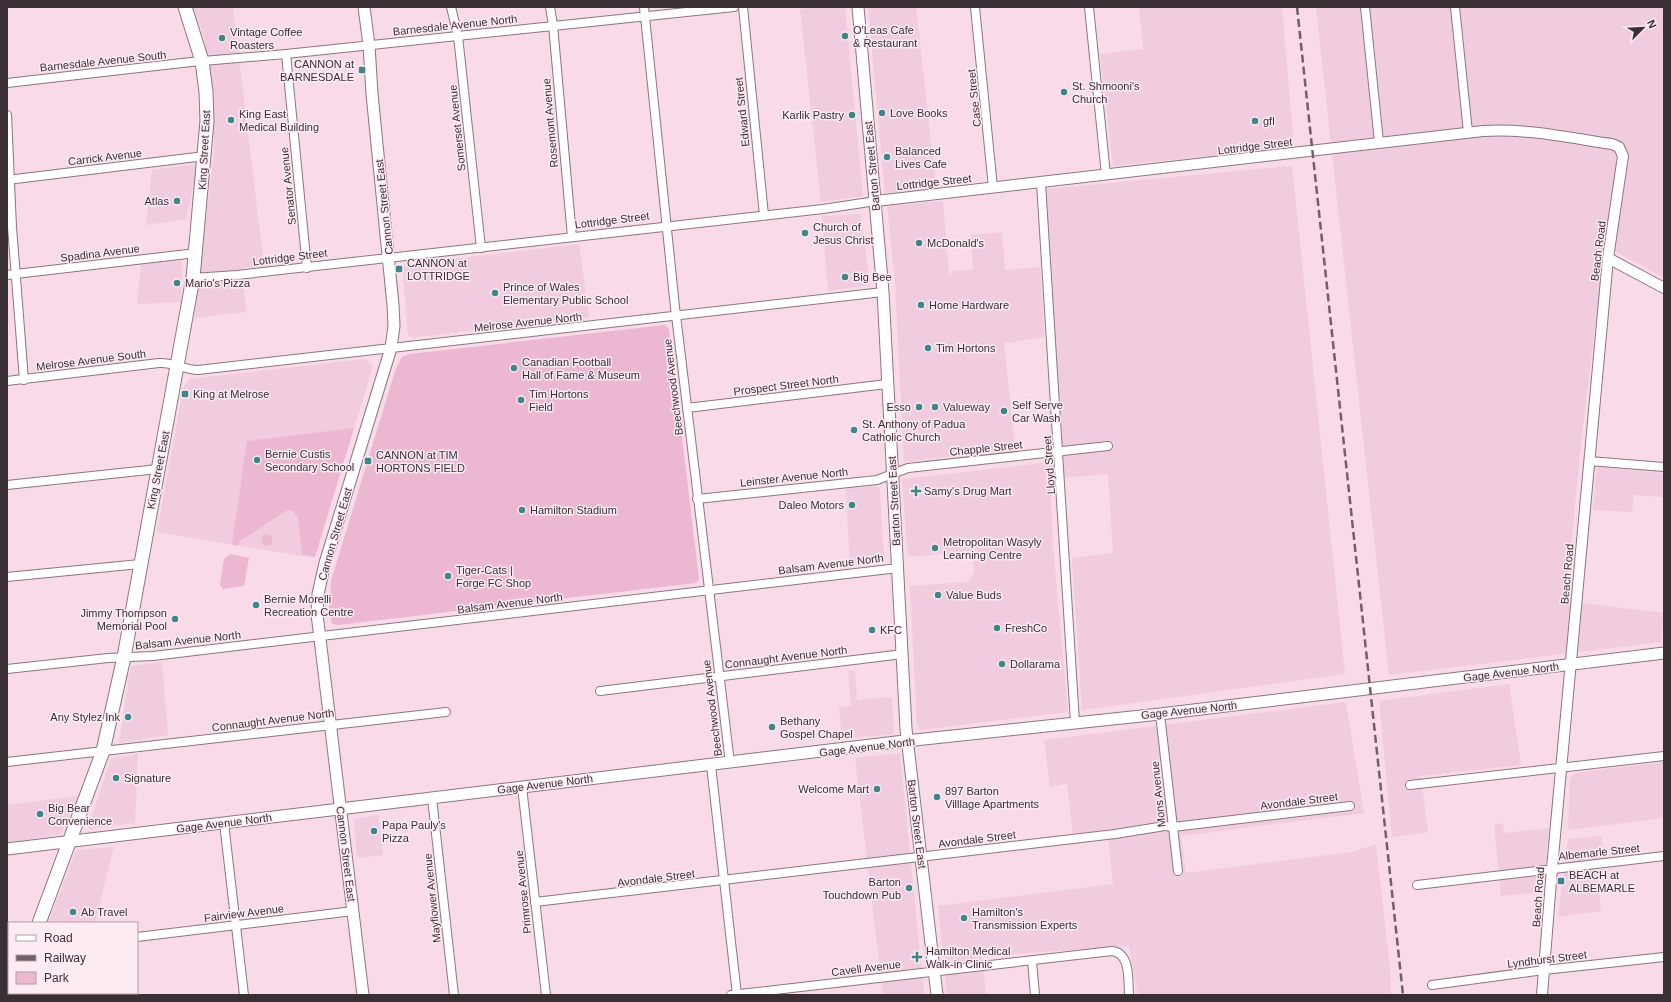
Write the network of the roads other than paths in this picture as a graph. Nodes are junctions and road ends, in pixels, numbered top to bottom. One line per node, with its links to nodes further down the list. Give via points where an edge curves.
1 (185, 7): 18 (main road, King Street East)
2 (364, 7): 16 (main road, Cannon Street East)
3 (451, 7): 15 (street, Somerset Avenue)
4 (550, 7): 14 (street, Rosemont Avenue)
5 (644, 7): 13 (street, Beechwood Avenue)
6 (734, 7): 13 (street, Barnesdale Avenue North)
7 (743, 7): 30 (street, Edward Street)
8 (858, 7): 29 (main road, Barton Street East)
9 (976, 7): 28 (street, Case Street)
10 (1089, 7): 25 (street)
11 (1365, 7): 22 (street)
12 (1455, 7): 21 (street)
13 (645, 17): 14 (street, Barnesdale Avenue North); 31 (street, Beechwood Avenue)
14 (553, 25): 15 (street, Barnesdale Avenue North); 32 (street, Rosemont Avenue)
15 (458, 36): 16 (street, Barnesdale Avenue North); 33 (street, Somerset Avenue)
16 (369, 45): 17 (street, Barnesdale Avenue North); 35 (main road, Cannon Street East)
17 (286, 54): 18 (street, Barnesdale Avenue North); 37 (street, Senator Avenue)
18 (202, 61): 19 (street, Barnesdale Avenue South); 23 (main road, King Street East, via 207,108)
19 (7, 83)
20 (7, 115): 26 (street)
21 (1468, 132): 22 (street, Lottridge Street); 24 (street, Lottridge Street, via 1499,130 1605,143 1619,147)
22 (1379, 142): 25 (street, Lottridge Street)
23 (205, 156): 26 (street, Carrick Avenue); 34 (main road, King Street East)
24 (1623, 156): 36 (street, Beach Road)
25 (1106, 175): 27 (street, Lottridge Street)
26 (9, 180): 38 (street)
27 (1041, 183): 28 (street, Lottridge Street); 51 (street, Lloyd Street)
28 (993, 188): 29 (street, Lottridge Street)
29 (876, 201): 30 (street, Lottridge Street); 42 (main road, Barton Street East)
30 (764, 215): 31 (street, Lottridge Street)
31 (666, 226): 32 (street, Lottridge Street); 43 (street, Beechwood Avenue)
32 (572, 237): 33 (street, Lottridge Street)
33 (481, 248): 35 (street, Lottridge Street)
34 (196, 253): 38 (street, Spadina Avenue); 40 (main road, King Street East)
35 (389, 257): 37 (street, Lottridge Street); 44 (main road, Cannon Street East, via 394,315)
36 (1608, 258): 41 (street); 52 (street, Beach Road)
37 (307, 268): 40 (street, Lottridge Street)
38 (16, 274): 39 (street, Spadina Avenue); 46 (street)
39 (7, 275)
40 (193, 278): 45 (main road, King Street East)
41 (1664, 288)
42 (883, 292): 43 (street, Melrose Avenue North); 48 (main road, Barton Street East)
43 (676, 316): 44 (street, Melrose Avenue North); 49 (street, Beechwood Avenue)
44 (390, 348): 45 (street, Melrose Avenue North, via 198,370); 62 (main road, Cannon Street East, via 325,563 318,594)
45 (177, 365): 46 (street, Melrose Avenue South, via 159,363); 54 (main road, King Street East)
46 (24, 380): 47 (street, Melrose Avenue South)
47 (7, 381)
48 (887, 384): 49 (street, Prospect Street North); 55 (main road, Barton Street East)
49 (687, 408): 57 (street, Beechwood Avenue)
50 (1108, 446): 51 (street, Chapple Street)
51 (1059, 453): 55 (street, Chapple Street, via 908,468); 72 (street, Lloyd Street)
52 (1589, 460): 53 (street); 66 (street, Beach Road)
53 (1664, 467)
54 (158, 468): 56 (street); 58 (main road, King Street East)
55 (892, 474): 57 (street, Leinster Avenue North, via 877,480); 59 (main road, Barton Street East)
56 (7, 485)
57 (697, 499): 61 (street, Beechwood Avenue)
58 (140, 564): 60 (street); 65 (main road, King Street East)
59 (898, 568): 61 (street, Balsam Avenue North); 64 (main road, Barton Street East)
60 (7, 577)
61 (709, 590): 62 (street, Balsam Avenue North); 68 (street, Beechwood Avenue)
62 (319, 636): 65 (street, Balsam Avenue North, via 153,656); 73 (main road, Cannon Street East)
63 (1664, 653): 66 (main road, Gage Avenue North)
64 (903, 654): 68 (street, Connaught Avenue North); 74 (main road, Barton Street East)
65 (124, 657): 67 (street, Balsam Avenue North); 75 (main road, King Street East)
66 (1572, 665): 71 (main road, Gage Avenue North); 80 (street, Beach Road)
67 (7, 669)
68 (720, 676): 69 (street, Connaught Avenue North); 78 (street, Beechwood Avenue)
69 (600, 691)
70 (446, 712): 73 (street, Connaught Avenue North)
71 (1160, 714): 72 (main road, Gage Avenue North); 87 (street, Mons Avenue)
72 (1075, 722): 74 (main road, Gage Avenue North)
73 (330, 724): 75 (street, Connaught Avenue North); 85 (main road, Cannon Street East)
74 (907, 742): 78 (main road, Gage Avenue North); 90 (main road, Barton Street East)
75 (103, 751): 77 (street, Connaught Avenue North); 88 (main road, King Street East)
76 (1664, 756): 80 (street)
77 (7, 762)
78 (730, 763): 79 (main road, Gage Avenue North)
79 (711, 765): 82 (main road, Gage Avenue North); 94 (street, Beechwood Avenue)
80 (1561, 767): 81 (street); 92 (street, Beach Road)
81 (1410, 785)
82 (522, 787): 83 (main road, Gage Avenue North); 96 (street, Primrose Avenue)
83 (432, 798): 85 (main road, Gage Avenue North); 108 (street, Mayflower Avenue)
84 (1350, 806): 87 (street, Avondale Street)
85 (341, 809): 86 (main road, Gage Avenue North); 97 (main road, Cannon Street East)
86 (224, 823): 88 (main road, Gage Avenue North); 99 (street)
87 (1173, 826): 90 (street, Avondale Street); 93 (street, Mons Avenue)
88 (70, 841): 89 (main road, Gage Avenue North); 98 (main road, King Street East)
89 (7, 849)
90 (922, 856): 94 (street, Avondale Street); 104 (main road, Barton Street East)
91 (1664, 856): 92 (street, Albemarle Street)
92 (1552, 868): 95 (street, Albemarle Street); 103 (street, Beach Road)
93 (1178, 871)
94 (725, 881): 96 (street, Avondale Street); 110 (street, Beechwood Avenue)
95 (1417, 885)
96 (535, 902): 109 (street, Primrose Avenue)
97 (353, 911): 99 (street, Fairview Avenue); 107 (main road, Cannon Street East)
98 (39, 922)
99 (236, 924): 100 (street, Fairview Avenue); 106 (street)
100 (138, 937)
101 (1664, 958): 103 (street, Lyndhurst Street)
102 (1032, 961): 104 (street, Cavell Avenue); 112 (street); 113 (street, Cavell Avenue, via 1112,951 1122,955 1125,960)
103 (1544, 970): 105 (street, Lyndhurst Street); 114 (street, Beach Road)
104 (934, 972): 110 (street, Cavell Avenue); 111 (main road, Barton Street East)
105 (1432, 985)
106 (244, 995)
107 (363, 995)
108 (454, 995)
109 (546, 995)
110 (735, 995)
111 (937, 995)
112 (1035, 995)
113 (1129, 995)
114 (1542, 995)

